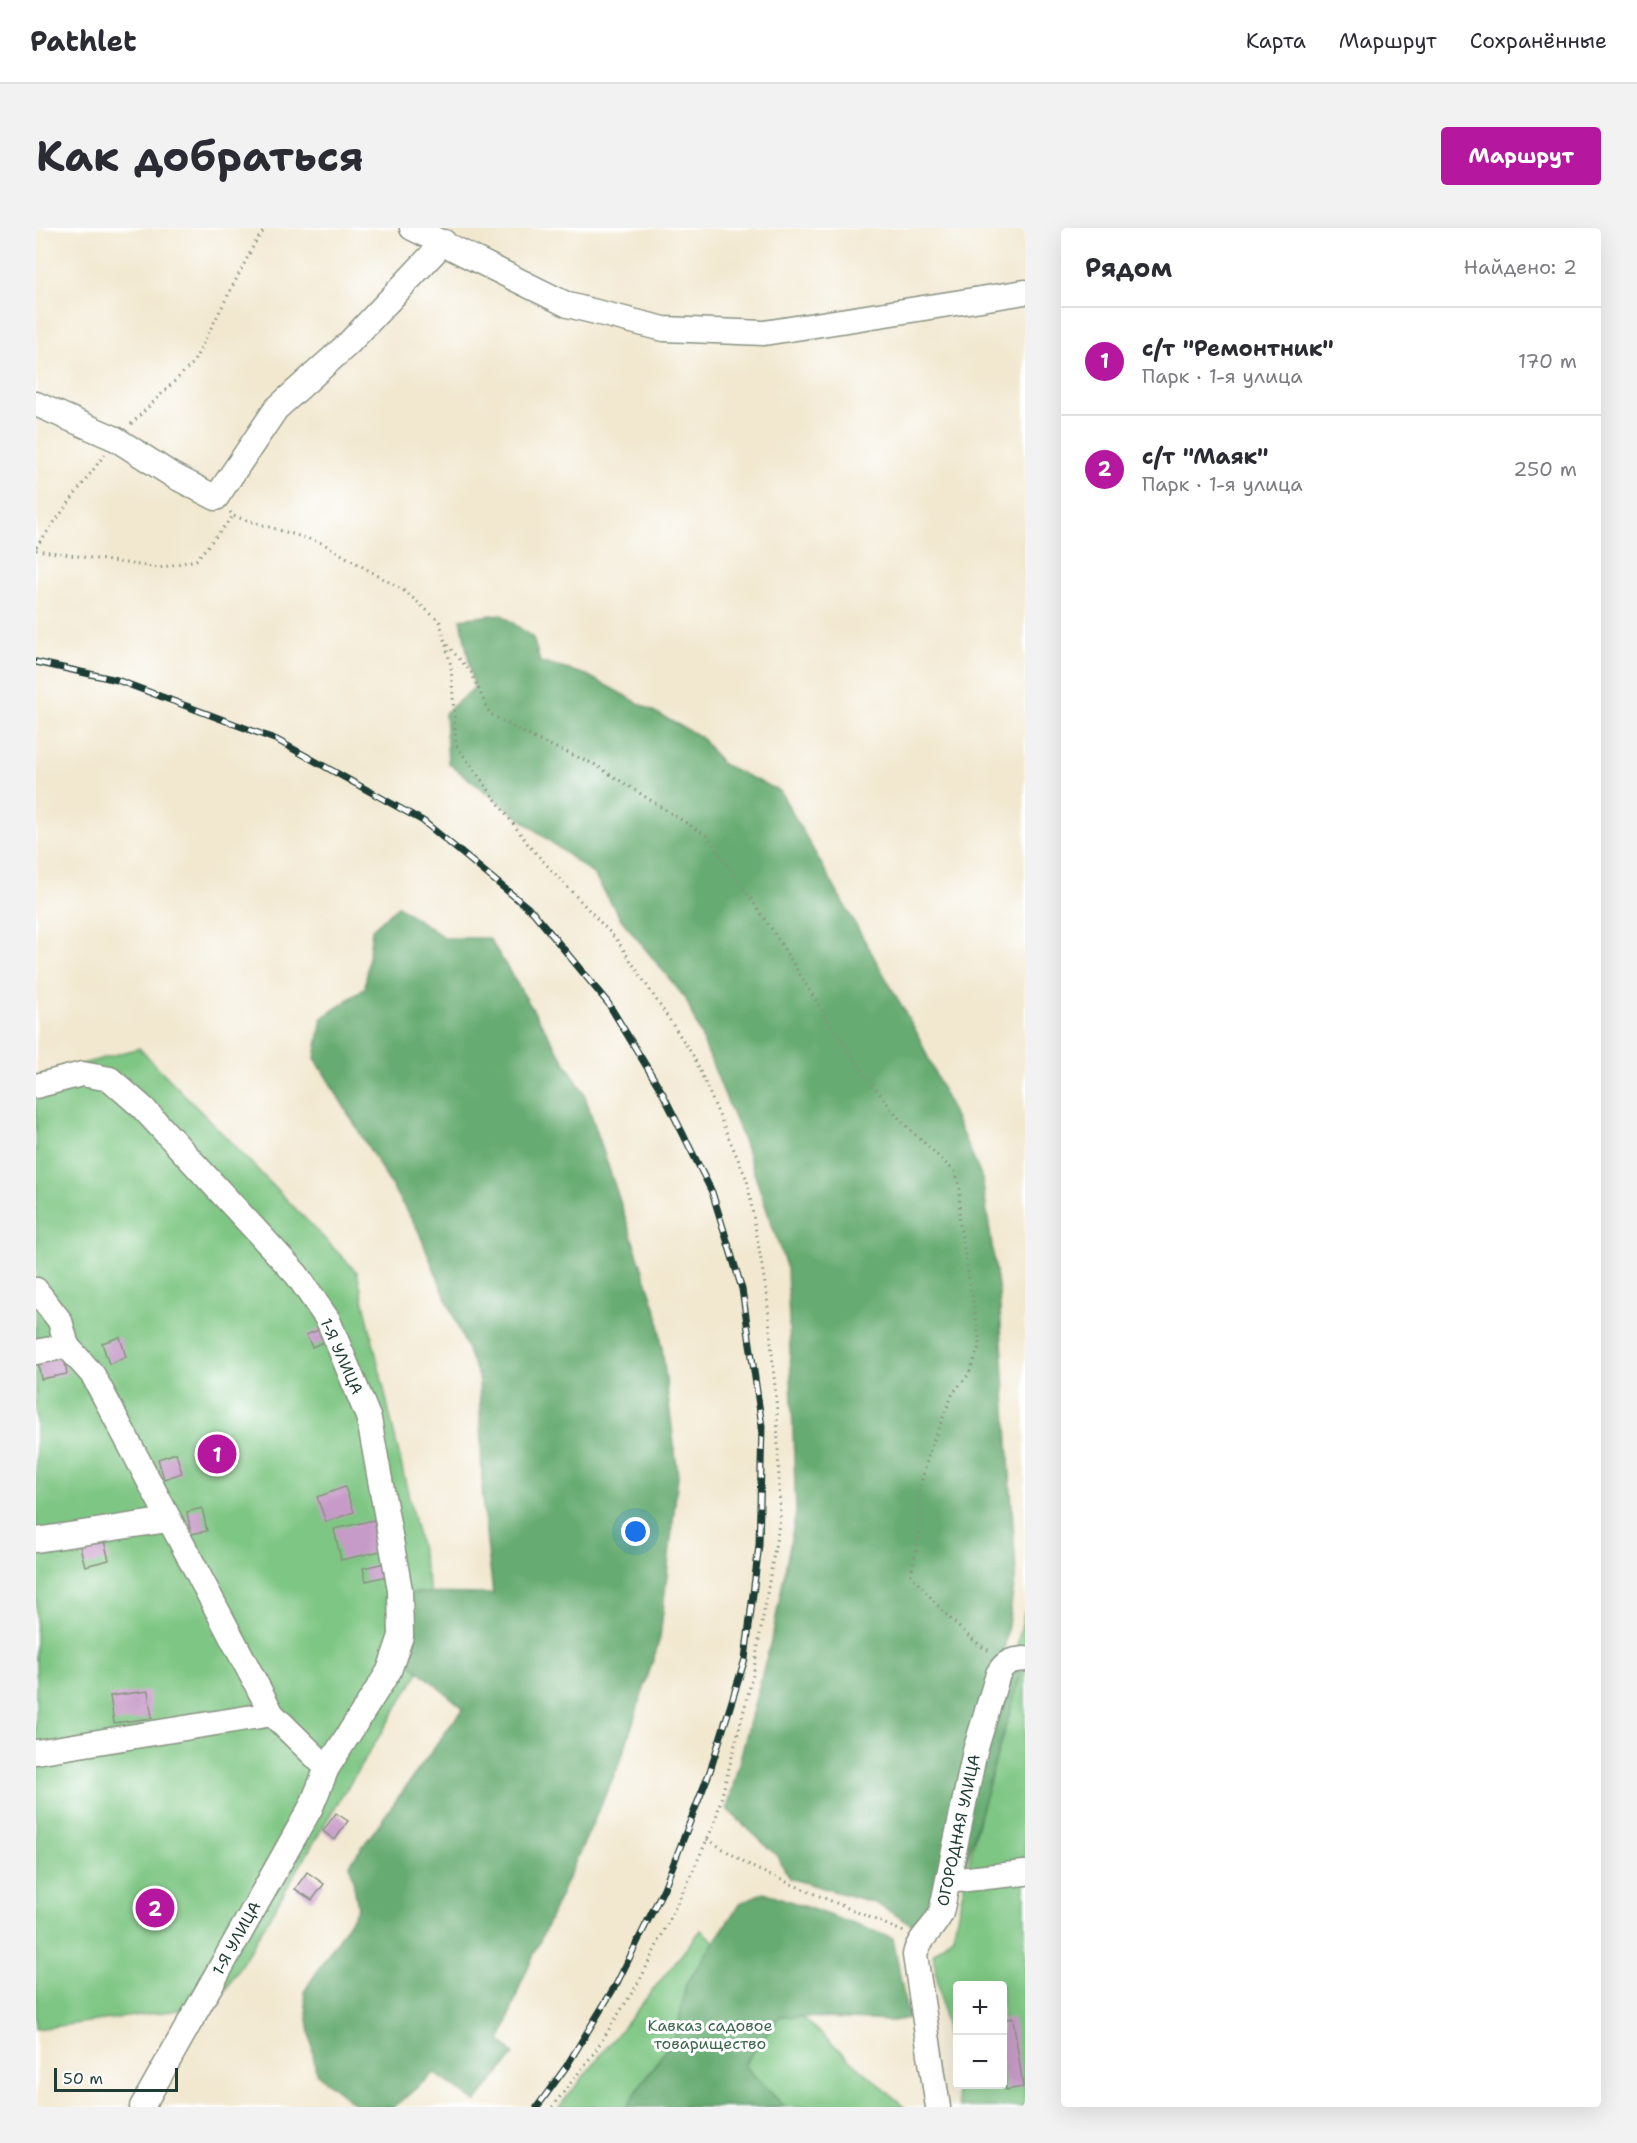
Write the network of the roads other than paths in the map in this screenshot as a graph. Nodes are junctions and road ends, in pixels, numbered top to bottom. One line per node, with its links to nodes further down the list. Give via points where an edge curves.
1 (412, 228): 2 (street)
2 (444, 242): 3 (street, via 568,305 664,329 764,333); 4 (street, via 348,344 276,409 216,498 116,439)
3 (1025, 292)
4 (36, 404)
5 (36, 1086): 14 (street, 1-Я УЛИЦА, via 82,1074 110,1079 143,1108 297,1275 328,1320 369,1419 400,1590 401,1636 389,1671)
6 (36, 1290): 7 (street, via 60,1322)
7 (67, 1346): 8 (street); 9 (street, via 93,1376)
8 (36, 1352)
9 (168, 1520): 10 (street); 12 (street)
10 (36, 1540)
11 (1018, 1660): 16 (street, ОГОРОДНАЯ УЛИЦА, via 1003,1665 999,1674 975,1751)
12 (272, 1714): 13 (street); 14 (street)
13 (36, 1752)
14 (327, 1768): 17 (street, 1-Я УЛИЦА, via 310,1807)
15 (1025, 1873): 16 (street)
16 (948, 1881): 18 (street, ОГОРОДНАЯ УЛИЦА, via 937,1922 917,1944 915,1955)
17 (142, 2107)
18 (938, 2107)

